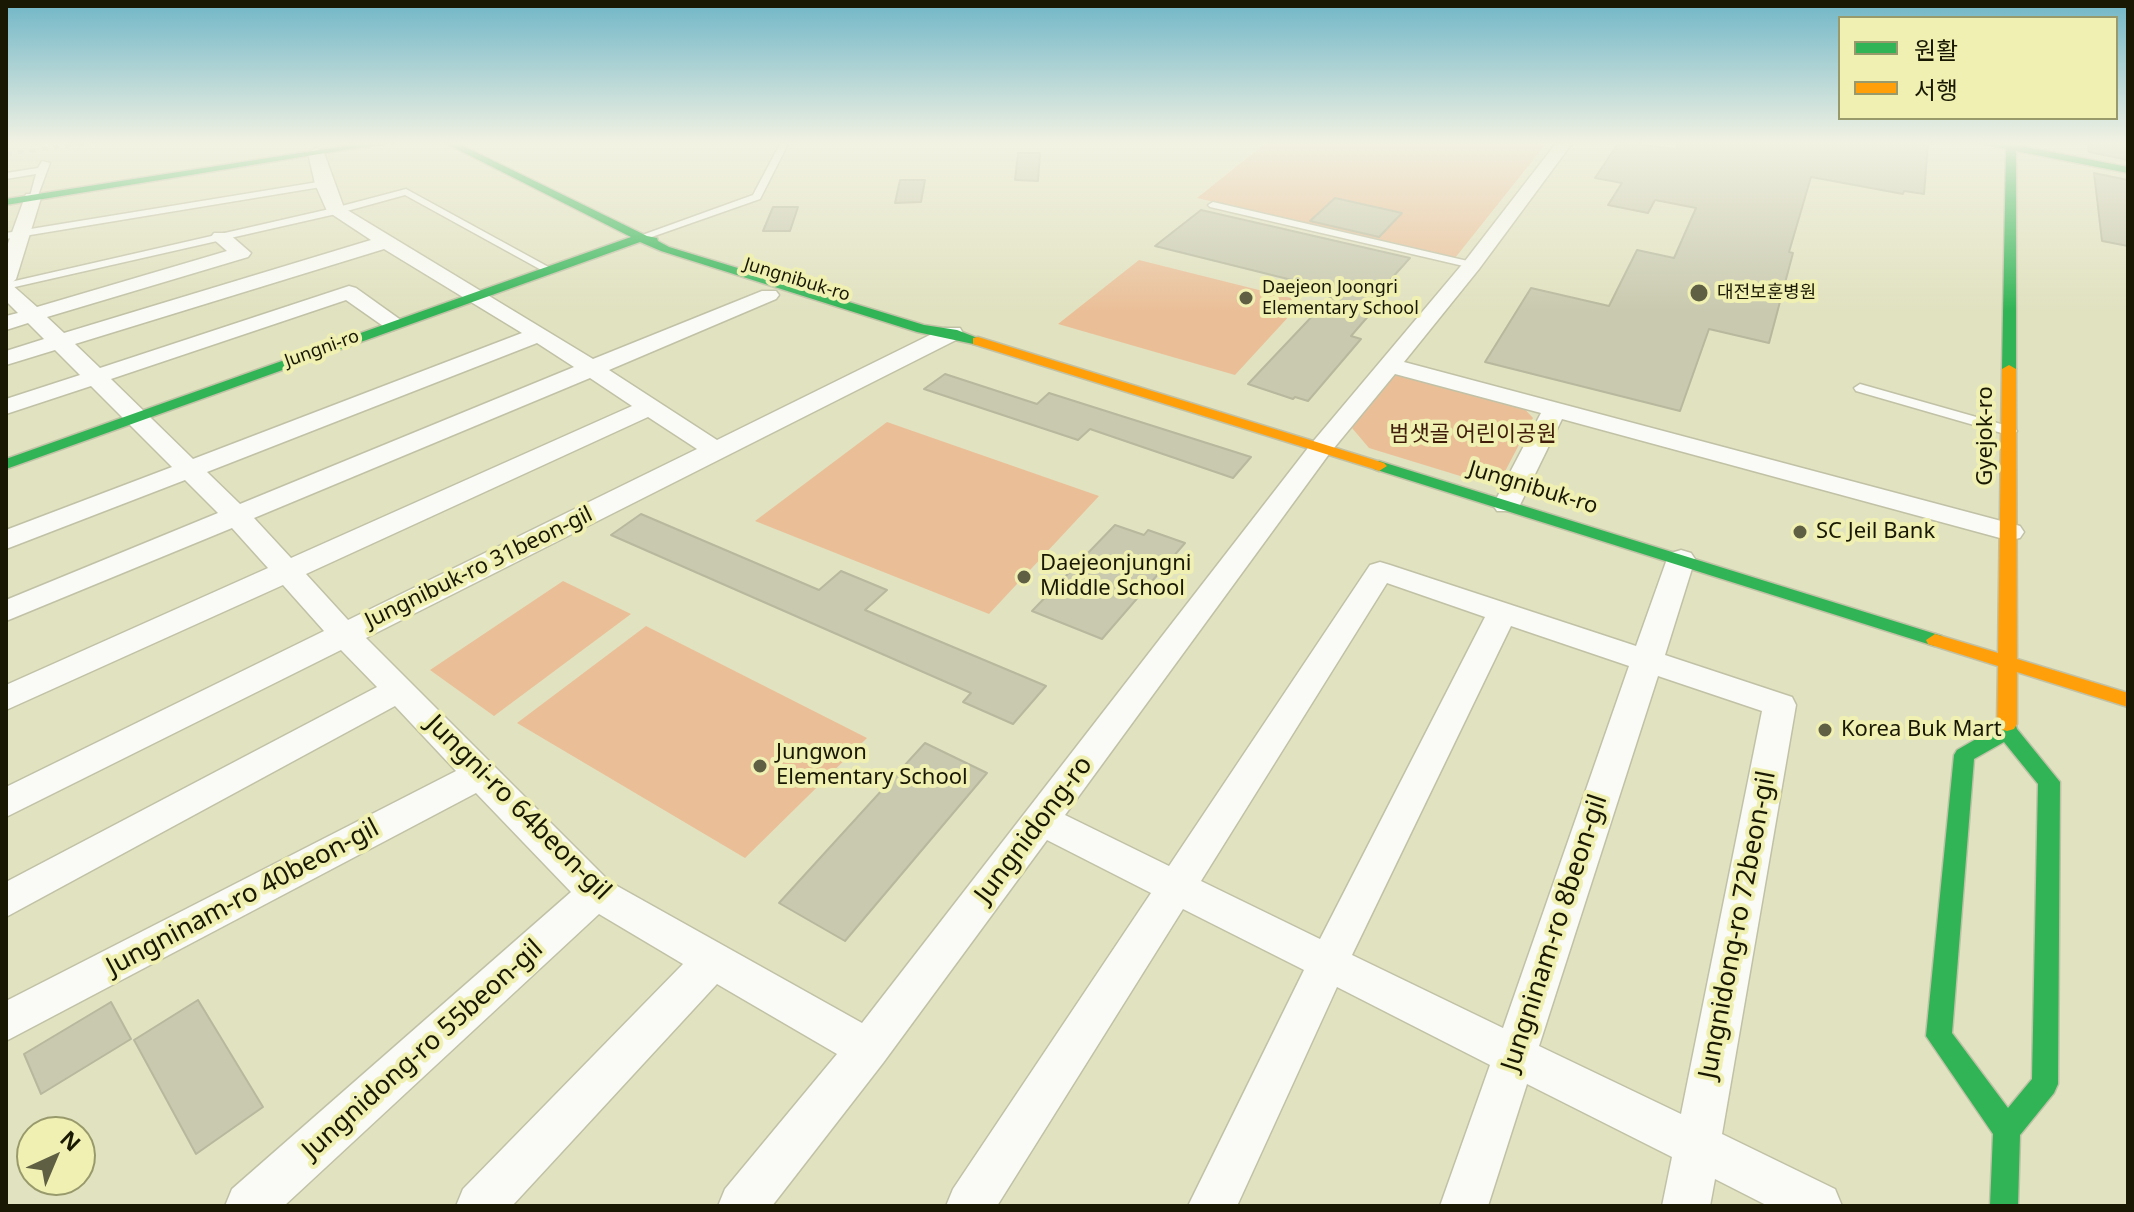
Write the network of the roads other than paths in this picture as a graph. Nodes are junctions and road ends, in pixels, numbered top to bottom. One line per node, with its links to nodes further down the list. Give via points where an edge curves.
1 (32, 198): 14 (street)
2 (28, 199): 11 (main road)
3 (235, 199): 14 (lane)
4 (330, 199): 13 (street)
5 (382, 199): 13 (lane)
6 (418, 199): 20 (lane)
7 (561, 199): 16 (main road, Jungnibuk-ro)
8 (753, 199): 16 (lane)
9 (1520, 199): 18 (street, Jungnidong-ro)
10 (2009, 199): 39 (main road, Gyejok-ro)
11 (6, 202)
12 (1213, 205): 18 (lane)
13 (336, 211): 15 (lane); 17 (street)
14 (13, 235): 19 (street)
15 (221, 237): 21 (lane); 24 (street, via 241,253)
16 (639, 238): 20 (main road, Jungni-ro); 27 (main road, Jungnibuk-ro, via 677,243 934,322)
17 (389, 241): 22 (street); 29 (street)
18 (1472, 265): 31 (street, Jungnidong-ro)
19 (8, 269)
20 (549, 270): 22 (main road, Jungni-ro)
21 (6, 288): 24 (street, Jungni-ro 64beon-gil)
22 (476, 295): 26 (main road, Jungni-ro); 28 (street)
23 (769, 295): 32 (street)
24 (33, 315): 25 (street); 29 (street, Jungni-ro 64beon-gil)
25 (6, 323)
26 (394, 323): 33 (street, via 349,292); 38 (main road, Jungni-ro)
27 (952, 333): 40 (main road, Jungnibuk-ro); 41 (street, Jungnibuk-ro 31beon-gil)
28 (539, 334): 32 (street); 43 (street)
29 (59, 340): 30 (street); 33 (street, Jungni-ro 64beon-gil)
30 (6, 358)
31 (1389, 365): 37 (street); 40 (street, Jungnidong-ro)
32 (590, 368): 36 (street); 45 (street)
33 (96, 377): 35 (street); 38 (street, Jungni-ro 64beon-gil)
34 (1860, 388): 39 (lane)
35 (6, 407)
36 (650, 407): 41 (street); 49 (street)
37 (1555, 409): 44 (street); 46 (street)
38 (137, 417): 42 (main road, Jungni-ro); 43 (street, Jungni-ro 64beon-gil)
39 (2010, 431): 46 (main road, Gyejok-ro)
40 (1320, 449): 44 (main road, Jungnibuk-ro); 61 (street, Jungnidong-ro)
41 (717, 451): 52 (street, Jungnibuk-ro 31beon-gil)
42 (6, 464)
43 (190, 468): 45 (street, Jungni-ro 64beon-gil); 47 (street)
44 (1507, 505): 48 (main road, Jungnibuk-ro)
45 (236, 515): 49 (street, Jungni-ro 64beon-gil); 50 (street)
46 (2010, 532): 54 (main road, Gyejok-ro)
47 (6, 540)
48 (1681, 559): 53 (street, Jungninam-ro 8beon-gil); 54 (main road, Jungnibuk-ro)
49 (287, 570): 52 (street, Jungni-ro 64beon-gil); 56 (street)
50 (6, 611)
51 (1503, 612): 53 (street); 62 (street, via 1380,571); 66 (street)
52 (345, 635): 55 (street, Jungni-ro 64beon-gil); 60 (street, Jungnibuk-ro 31beon-gil)
53 (1647, 660): 69 (street, Jungninam-ro 8beon-gil); 71 (street, Jungnidong-ro 72beon-gil, via 1780,705)
54 (2008, 662): 57 (main road, Jungnibuk-ro); 58 (main road, Gyejok-ro)
55 (398, 690): 59 (street, Jungni-ro 64beon-gil); 64 (street)
56 (6, 698)
57 (2128, 700)
58 (2007, 731): 70 (main road, via 2049,782 2045,1084); 70 (main road, via 1964,755 1939,1036)
59 (481, 774): 63 (street, Jungni-ro 64beon-gil); 67 (street, Jungninam-ro 40beon-gil)
60 (6, 803)
61 (1041, 820): 62 (street); 68 (street, Jungnidong-ro)
62 (1178, 888): 66 (street); 75 (street)
63 (596, 893): 65 (street, Jungni-ro 64beon-gil); 72 (street, Jungnidong-ro 55beon-gil)
64 (6, 901)
65 (713, 960): 68 (street, Jungni-ro 64beon-gil); 73 (street)
66 (1328, 963): 69 (street); 76 (street)
67 (6, 1022)
68 (868, 1049): 74 (street, Jungnidong-ro)
69 (1515, 1055): 71 (street); 77 (street, Jungninam-ro 8beon-gil)
70 (2007, 1130): 80 (main road)
71 (1697, 1146): 78 (street, Jungnidong-ro 72beon-gil); 79 (street)
72 (249, 1206)
73 (480, 1206)
74 (742, 1206)
75 (970, 1206)
76 (1212, 1206)
77 (1464, 1206)
78 (1686, 1206)
79 (1818, 1206)
80 (2004, 1206)

